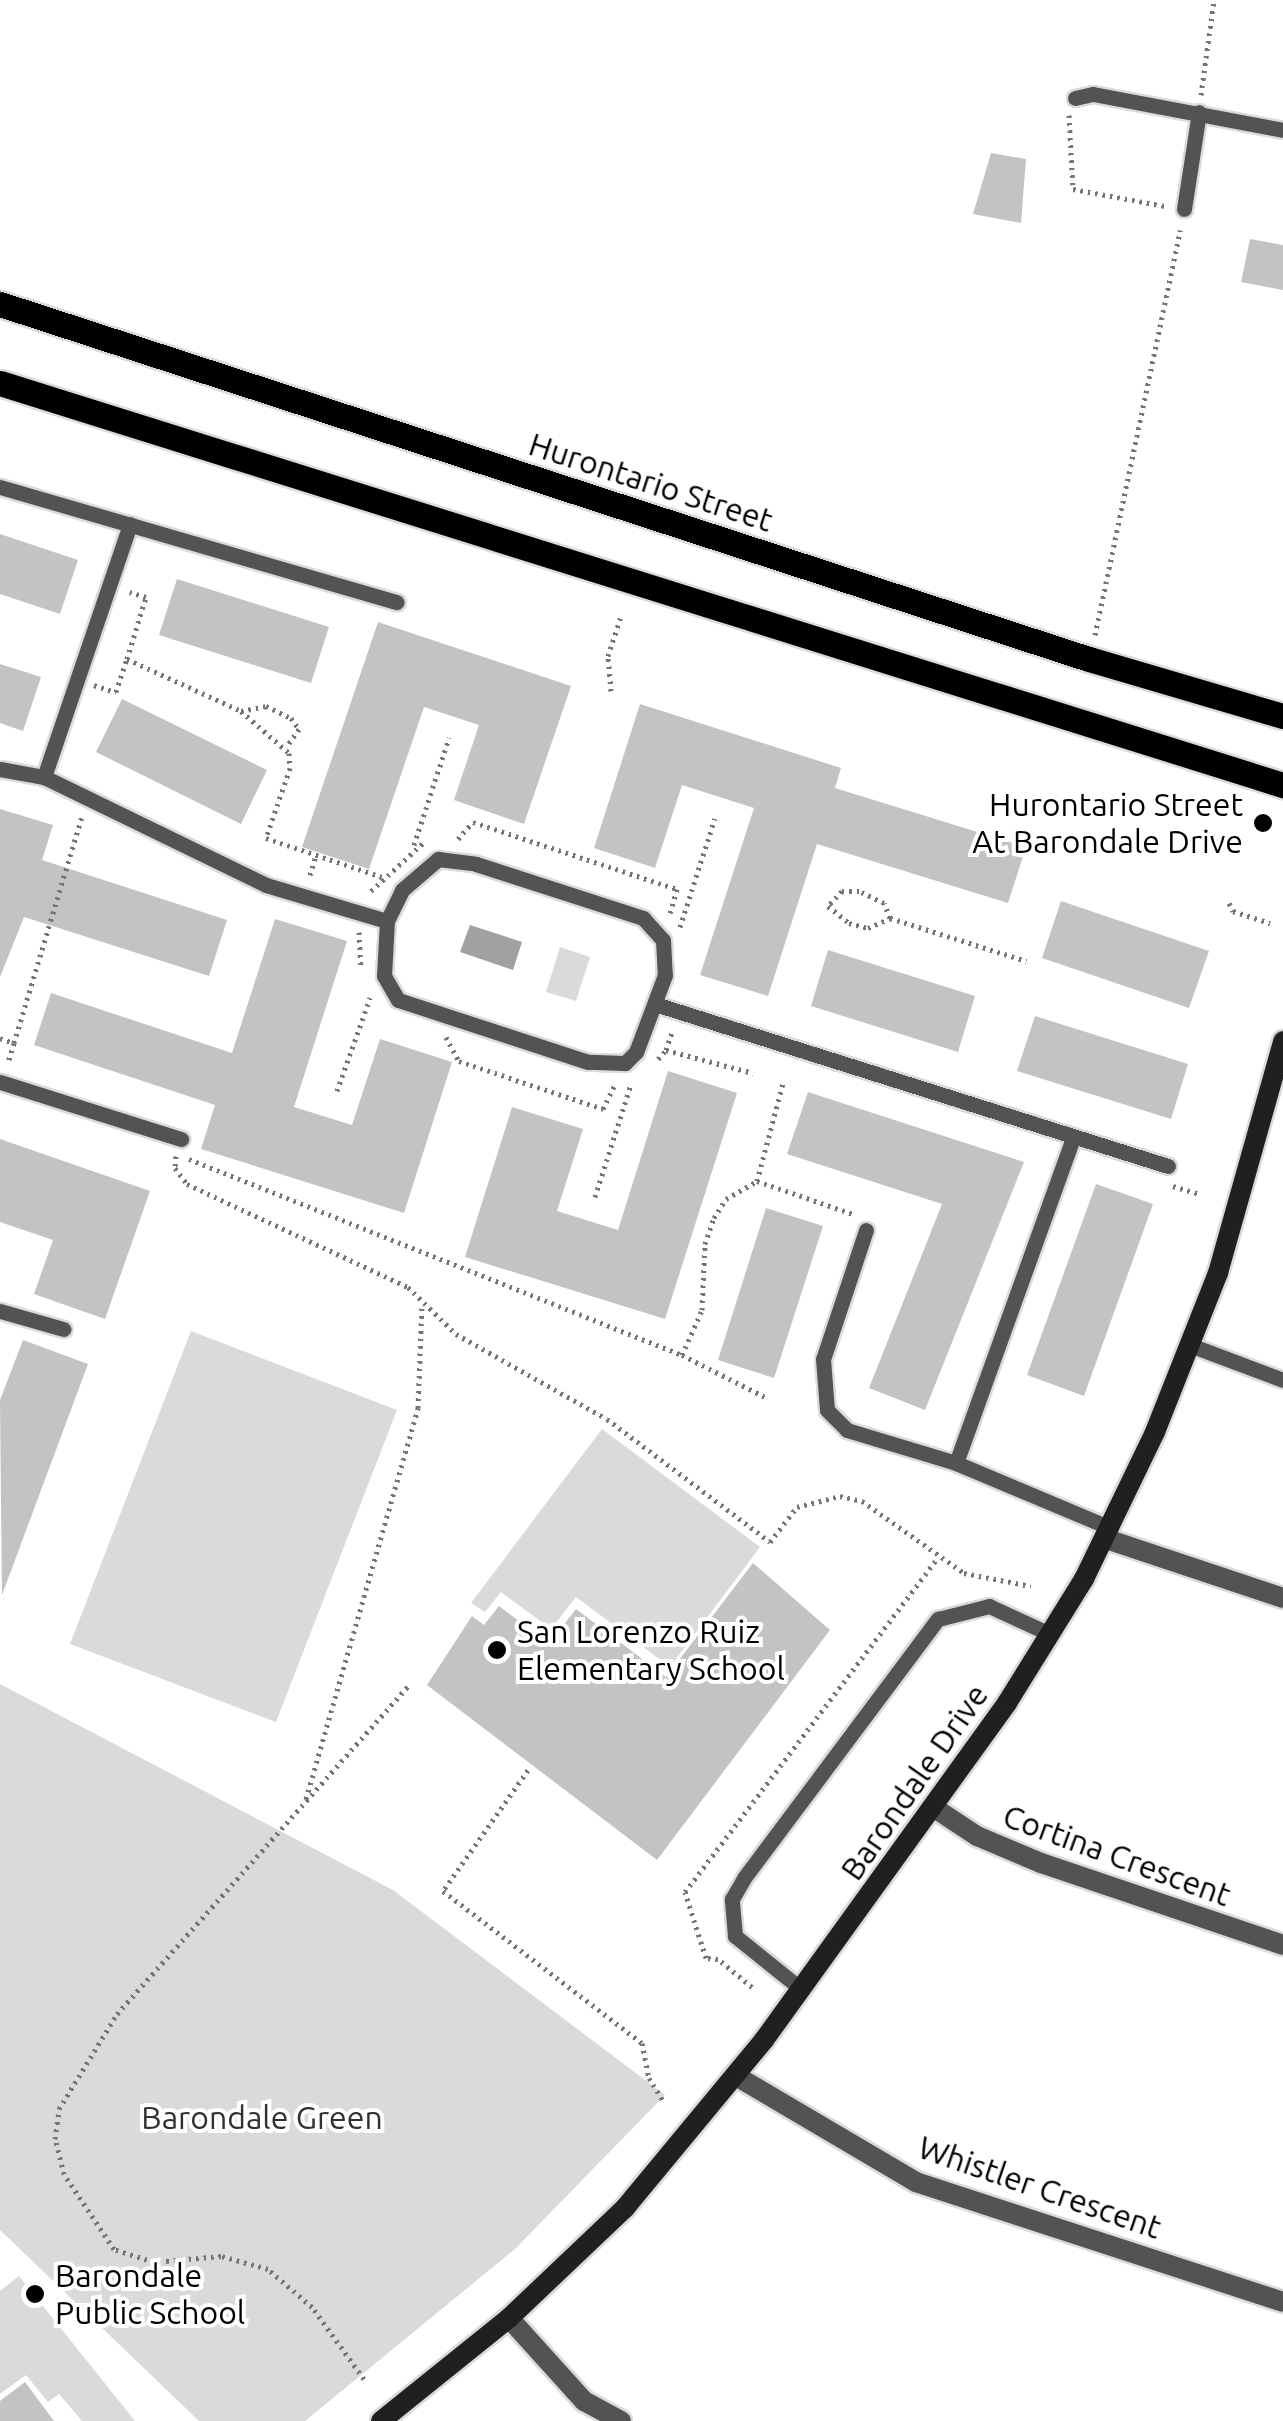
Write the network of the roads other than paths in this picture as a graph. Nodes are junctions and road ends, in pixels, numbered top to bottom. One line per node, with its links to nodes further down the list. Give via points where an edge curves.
1 (1074, 98): 2 (lane, via 1094,94)
2 (1199, 112): 3 (lane); 4 (lane)
3 (1283, 130)
4 (1184, 209)
5 (0, 304): 10 (main road, Hurontario Street)
6 (0, 383): 13 (main road)
7 (0, 487): 8 (lane)
8 (130, 524): 9 (lane); 12 (lane)
9 (397, 602)
10 (1283, 716)
11 (0, 769): 12 (lane)
12 (44, 777): 14 (lane, via 266,885)
13 (1283, 785)
14 (387, 920): 15 (lane, via 384,976 398,1000 588,1062 625,1063); 15 (lane, via 402,890 438,859 586,896 643,918 663,940 665,975)
15 (655, 1004): 18 (lane)
16 (1283, 1041): 24 (street, Barondale Drive, via 1245,1187)
17 (0, 1082): 19 (lane)
18 (1074, 1138): 20 (lane); 26 (lane)
19 (179, 1147)
20 (1168, 1166)
21 (864, 1235): 26 (lane, via 823,1359 827,1410 847,1430)
22 (0, 1311): 23 (lane)
23 (63, 1329)
24 (1190, 1344): 25 (lane); 27 (street, Barondale Drive)
25 (1283, 1380)
26 (956, 1463): 27 (lane)
27 (1109, 1534): 28 (street); 29 (street, Barondale Drive)
28 (1283, 1598)
29 (1050, 1634): 30 (street, Barondale Drive); 32 (lane, via 989,1606 938,1619 744,1878 732,1900 736,1936)
30 (936, 1808): 31 (street, Cortina Crescent, via 977,1836 1041,1863); 32 (street, Barondale Drive)
31 (1283, 1945)
32 (801, 1989): 33 (street, Barondale Drive)
33 (736, 2076): 34 (street, Whistler Crescent, via 916,2182); 35 (street, Barondale Drive, via 625,2208)
34 (1283, 2302)
35 (510, 2318): 36 (street, Barondale Drive); 37 (street, via 584,2401)
36 (381, 2421)
37 (621, 2421)

